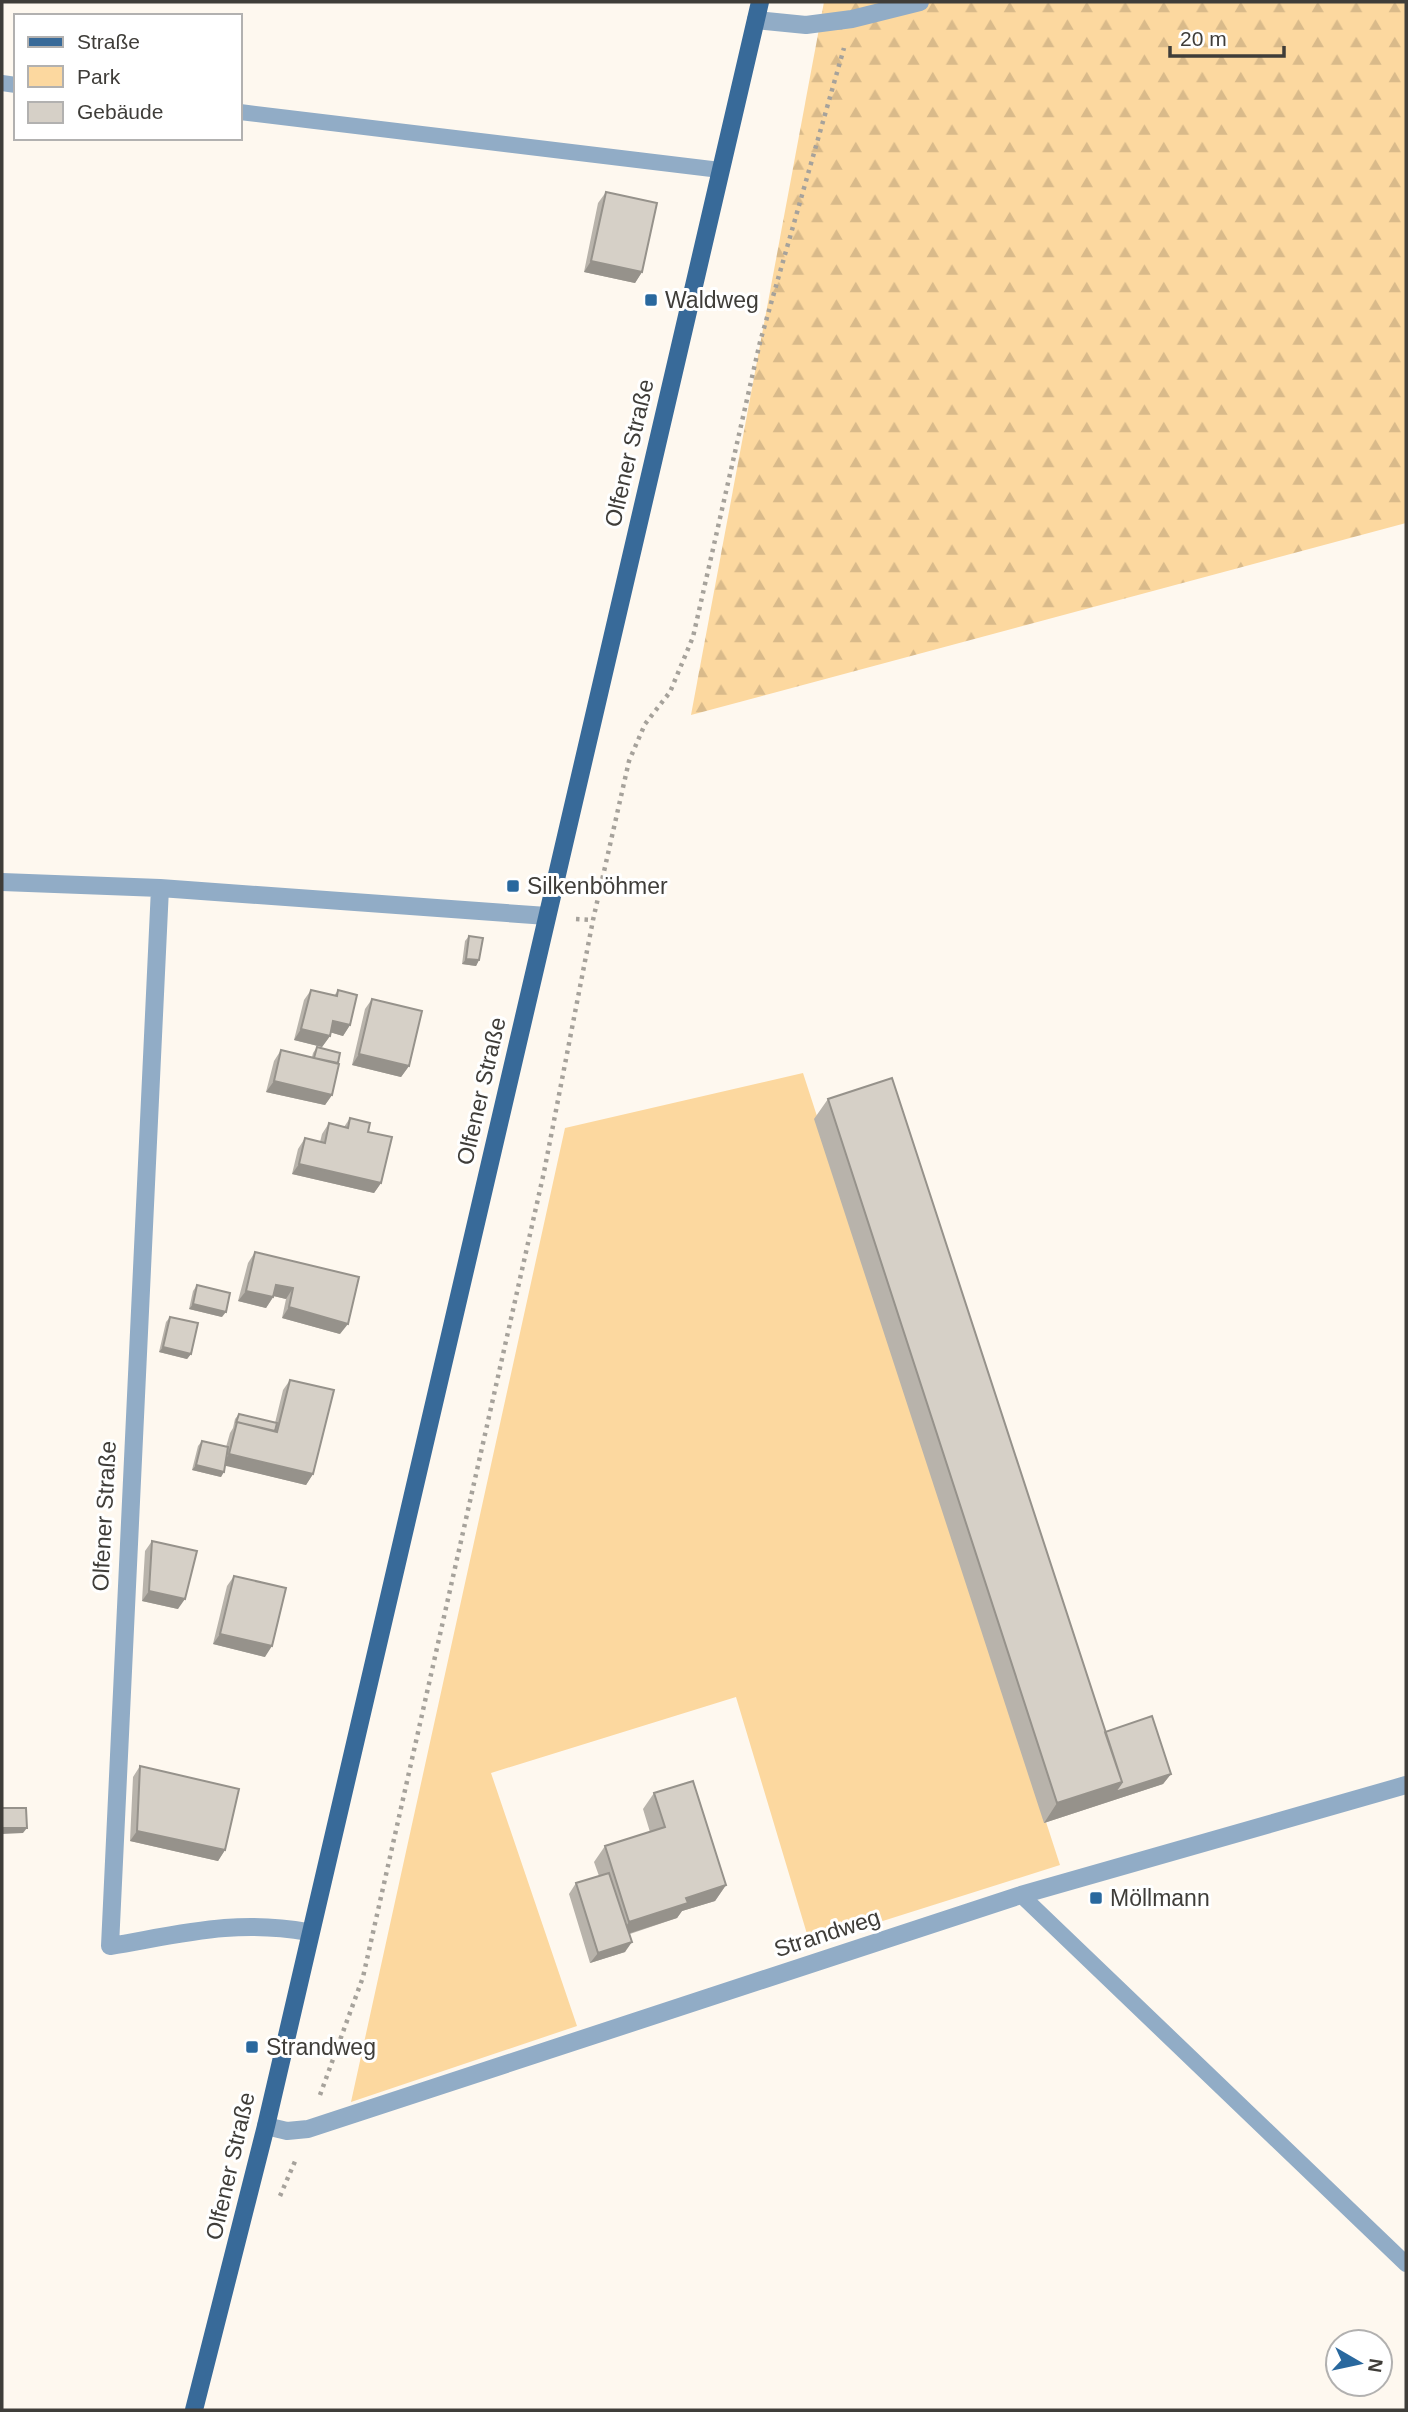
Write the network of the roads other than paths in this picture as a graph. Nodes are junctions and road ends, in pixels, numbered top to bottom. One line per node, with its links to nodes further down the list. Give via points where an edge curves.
1 (760, 2): 3 (main road, Olfener Straße)
2 (920, 2): 3 (street, via 806,25)
3 (756, 20): 5 (main road, Olfener Straße)
4 (242, 112): 5 (lane)
5 (720, 170): 8 (main road, Olfener Straße)
6 (2, 882): 7 (street)
7 (160, 888): 8 (street); 11 (street, Olfener Straße, via 110,1946 233,1925)
8 (547, 916): 11 (main road, Olfener Straße)
9 (1406, 1785): 10 (street, Strandweg)
10 (1021, 1895): 12 (street, Strandweg, via 308,2129 286,2131); 13 (lane)
11 (309, 1932): 12 (main road, Olfener Straße)
12 (265, 2126): 14 (main road, Olfener Straße)
13 (1406, 2264)
14 (194, 2410)

